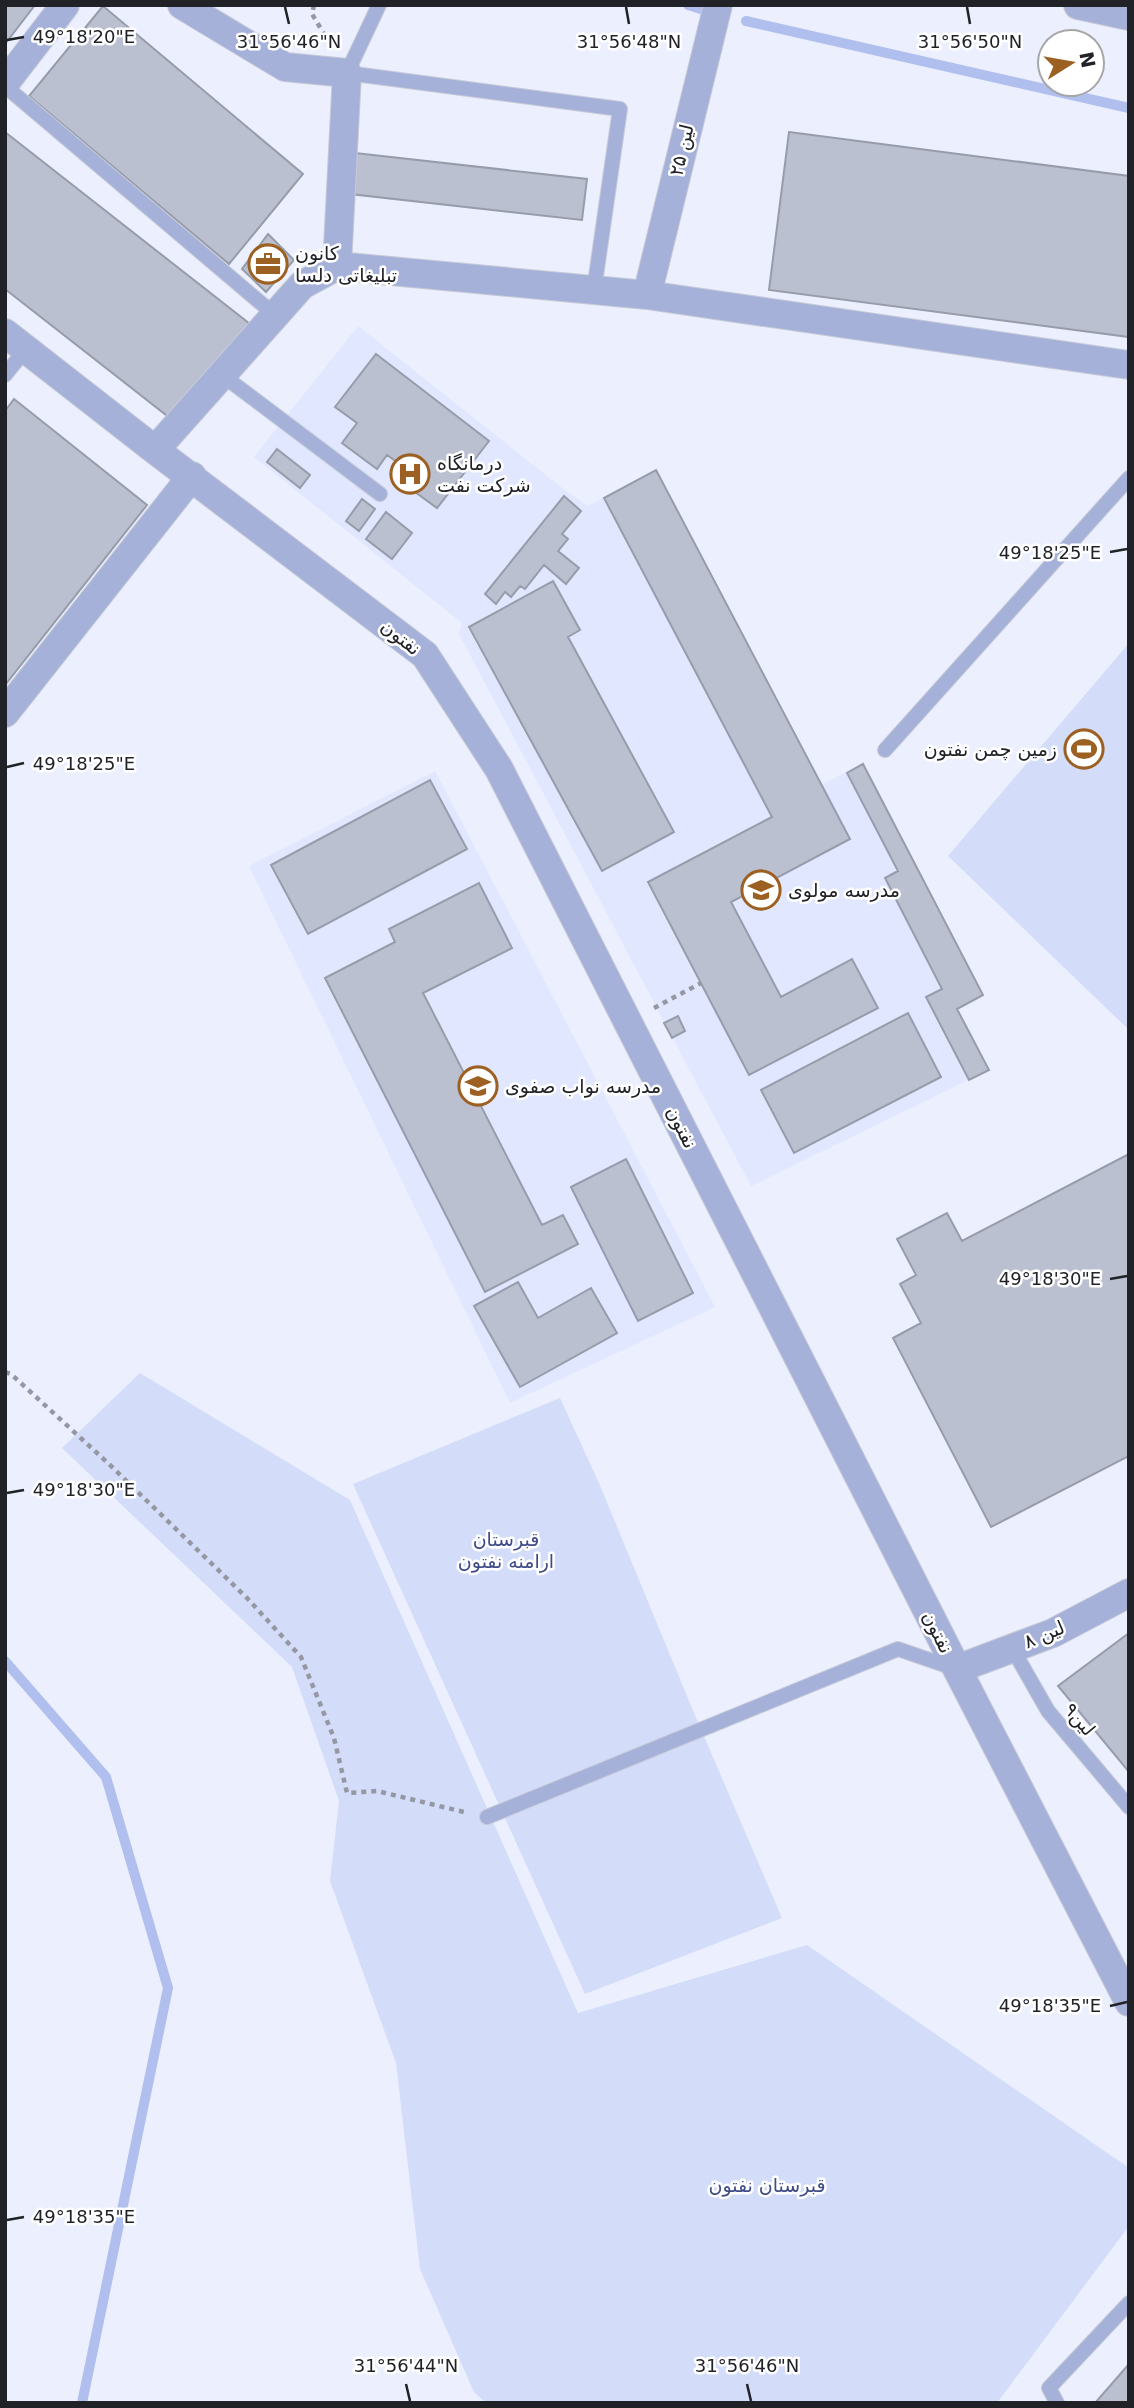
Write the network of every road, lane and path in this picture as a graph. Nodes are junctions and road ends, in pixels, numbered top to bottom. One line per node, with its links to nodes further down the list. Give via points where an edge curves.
1 (65, 5): 8 (street)
2 (182, 5): 7 (street, via 285,67)
3 (379, 5): 7 (lane)
4 (718, 5): 11 (street, لین ۲۵)
5 (1078, 5): 6 (street)
6 (1127, 12)
7 (347, 73): 9 (street); 10 (lane, via 620,109)
8 (5, 85): 12 (lane)
9 (337, 266): 10 (street); 12 (street, via 302,285)
10 (594, 290): 11 (street)
11 (647, 295): 14 (street)
12 (275, 315): 16 (street)
13 (15, 341): 15 (lane); 17 (street, نفتون)
14 (1129, 365)
15 (5, 375)
16 (222, 375): 17 (street); 20 (lane)
17 (155, 450): 18 (street, نفتون)
18 (192, 476): 21 (street); 24 (street, نفتون, via 425,655 499,769)
19 (1129, 478): 22 (lane)
20 (380, 494)
21 (5, 713)
22 (885, 750)
23 (701, 983): 24 (path)
24 (628, 1021): 28 (street, نفتون)
25 (5, 1372): 30 (path, via 109,1464 301,1657 334,1738 347,1793 377,1791)
26 (1129, 1593): 27 (street, لین ۸, via 1053,1633)
27 (1012, 1648): 28 (street, لین ۸); 29 (lane, لین۹, via 1048,1711)
28 (957, 1669): 30 (lane, via 898,1648); 31 (street, نفتون)
29 (1129, 1807)
30 (487, 1817)
31 (1129, 2002)
32 (1129, 2303): 33 (lane, via 1049,2388)
33 (1057, 2403)

